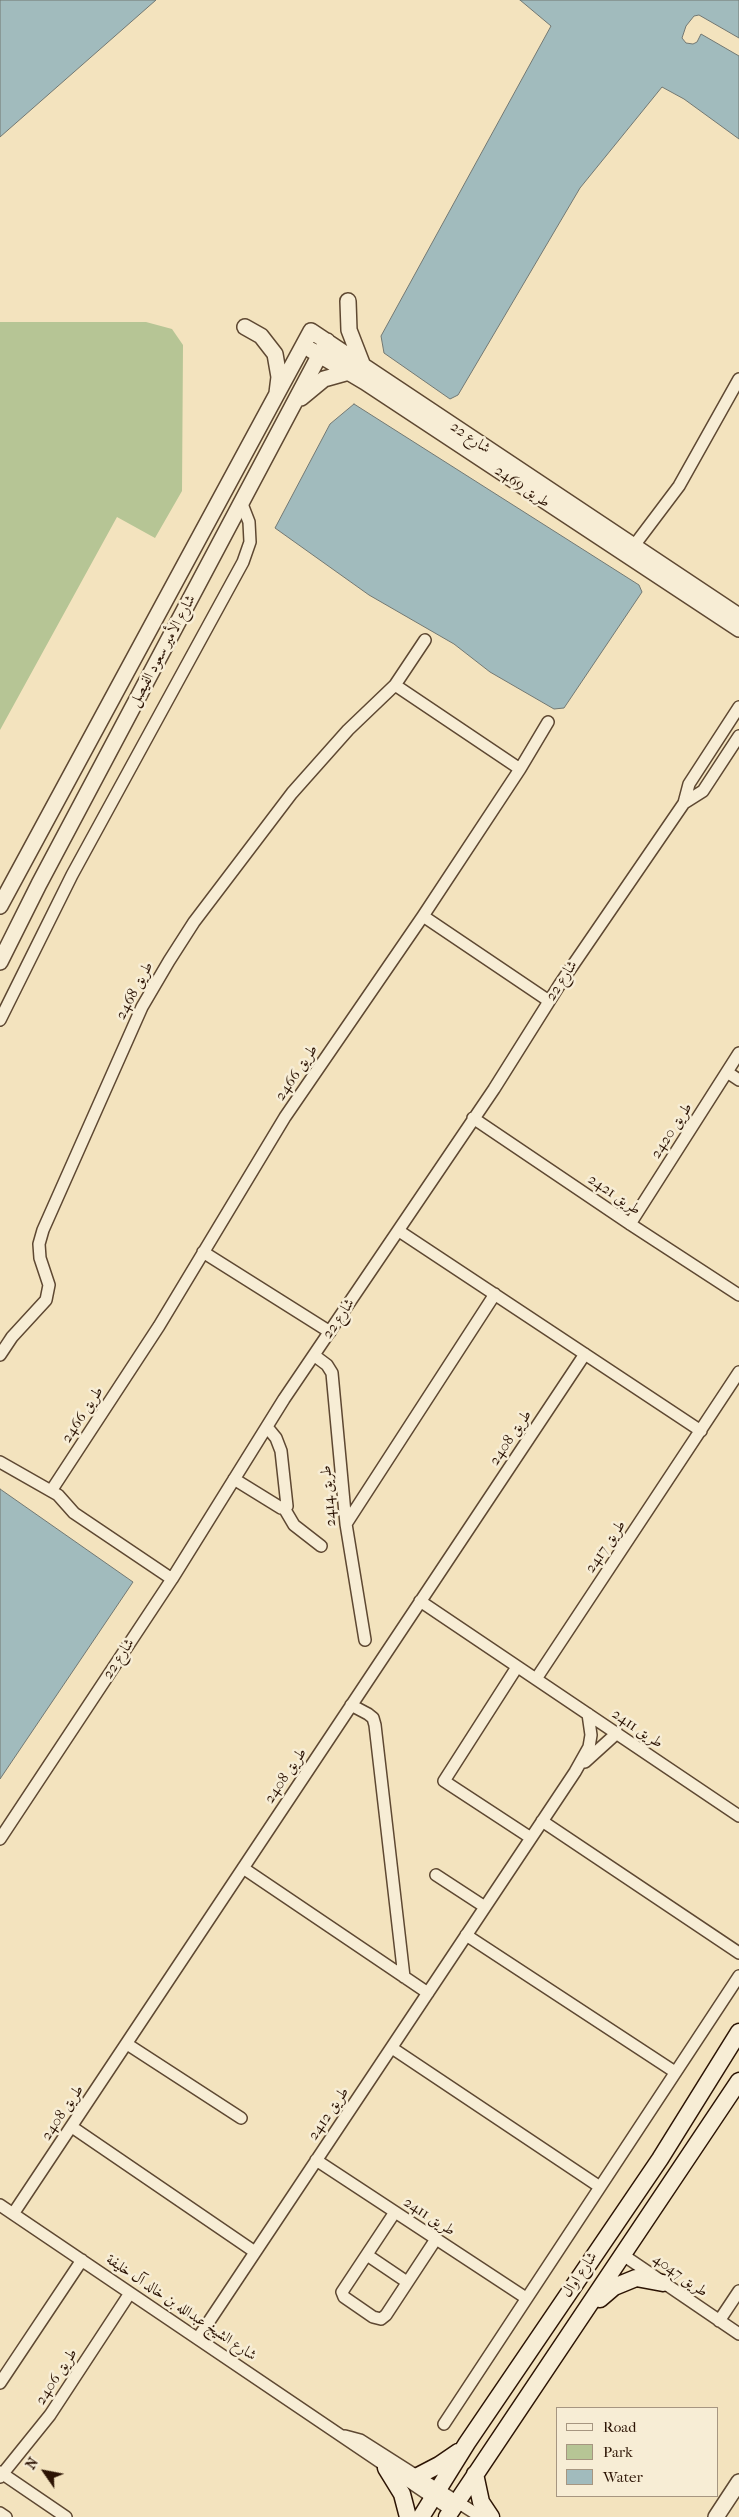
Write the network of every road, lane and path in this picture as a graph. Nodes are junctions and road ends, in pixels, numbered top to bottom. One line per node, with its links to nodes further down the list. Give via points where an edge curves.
1 (348, 301): 5 (street)
2 (245, 327): 7 (street, via 261,336 276,354)
3 (304, 346): 4 (street, طريق 2469); 4 (street, شارع الأمير سعود الفيصل, via 312,331); 7 (street, شارع الأمير سعود الفيصل)
4 (323, 348): 5 (street, طريق 2469); 8 (street, شارع الأمير سعود الفيصل)
5 (356, 369): 8 (street, via 324,379); 10 (street, شارع 22); 12 (street, طريق 2469)
6 (739, 380): 10 (street, via 679,486)
7 (277, 398): 20 (street, شارع الأمير سعود الفيصل)
8 (291, 411): 9 (street, شارع الأمير سعود الفيصل)
9 (242, 504): 22 (street, شارع الأمير سعود الفيصل); 24 (street, via 250,542 243,562 72,875)
10 (634, 547): 11 (street, شارع 22)
11 (739, 616)
12 (739, 630)
13 (425, 640): 14 (street, طريق 2468)
14 (395, 685): 18 (street); 36 (street, طريق 2468, via 348,730 292,793 194,922 165,967 142,1007 43,1230 39,1244 49,1285 46,1300 12,1337)
15 (739, 707): 19 (street, شارع 22, via 689,784)
16 (548, 722): 18 (street, طريق 2466)
17 (739, 736): 19 (street, شارع 22, via 703,792)
18 (520, 768): 21 (street, طريق 2466)
19 (684, 803): 23 (street, شارع 22)
20 (0, 906)
21 (423, 916): 23 (street); 31 (street, طريق 2466, via 285,1117)
22 (0, 962)
23 (549, 1001): 28 (street, شارع 22)
24 (0, 1020)
25 (739, 1053): 26 (street, طريق 2420)
26 (727, 1072): 27 (street); 29 (street, طريق 2420)
27 (739, 1080)
28 (474, 1118): 29 (street, طريق 2421); 30 (street, شارع 22)
29 (630, 1224): 33 (street, طريق 2421)
30 (399, 1231): 32 (street); 34 (street, شارع 22)
31 (204, 1252): 34 (street); 43 (street, طريق 2466)
32 (495, 1294): 35 (street); 45 (street)
33 (739, 1294)
34 (330, 1332): 37 (street, شارع 22)
35 (585, 1354): 40 (street); 48 (street, طريق 2408)
36 (0, 1356)
37 (315, 1356): 39 (street, شارع 22); 45 (street, طريق 2414, via 332,1373)
38 (739, 1372): 40 (street, طريق 2417)
39 (267, 1427): 42 (street, شارع 22); 44 (street, via 281,1451 287,1504)
40 (701, 1431): 51 (street, طريق 2417)
41 (0, 1462): 43 (street)
42 (234, 1479): 44 (street); 47 (street, شارع 22)
43 (51, 1491): 47 (street, via 74,1513)
44 (284, 1508): 46 (street, via 294,1526)
45 (346, 1524): 49 (street, طريق 2414)
46 (320, 1546)
47 (172, 1579): 59 (street, شارع 22)
48 (420, 1601): 50 (street, طريق 2411); 52 (street, طريق 2408)
49 (365, 1640)
50 (518, 1666): 51 (street, طريق 2411); 58 (street, via 444,1781)
51 (536, 1679): 53 (street, طريق 2411)
52 (351, 1705): 60 (street, طريق 2408); 65 (street, via 373,1718 375,1725)
53 (588, 1714): 54 (street, طريق 2411); 55 (street, طريق 2412, via 592,1735)
54 (617, 1734): 55 (street, طريق 2412); 56 (street, طريق 2411)
55 (575, 1772): 57 (street, طريق 2412)
56 (739, 1816)
57 (542, 1821): 58 (street, طريق 2412); 64 (street)
58 (531, 1838): 62 (street, طريق 2412)
59 (0, 1839)
60 (243, 1868): 65 (street); 69 (street, طريق 2408)
61 (436, 1875): 62 (street)
62 (485, 1907): 63 (street, طريق 2412)
63 (466, 1935): 67 (street, طريق 2412); 71 (street)
64 (739, 1953)
65 (404, 1976): 67 (street)
66 (739, 1976): 71 (street)
67 (428, 1993): 70 (street, طريق 2412)
68 (739, 2032): 75 (main road, شارع اوال)
69 (127, 2044): 73 (street); 74 (street, طريق 2408)
70 (392, 2048): 76 (street, طريق 2412); 77 (street)
71 (675, 2072): 77 (street)
72 (739, 2081): 84 (main road, شارع اوال)
73 (241, 2118)
74 (72, 2127): 80 (street, طريق 2408); 82 (street)
75 (660, 2159): 84 (main road, via 656,2181 624,2237); 98 (main road, شارع اوال)
76 (316, 2160): 79 (street, طريق 2411); 82 (street, طريق 2412)
77 (600, 2187): 90 (street)
78 (0, 2205): 80 (street, شارع الشيخ عبدالله بن خالد آل خليفة)
79 (395, 2212): 81 (street, طريق 2411); 83 (street)
80 (13, 2214): 85 (street, شارع الشيخ عبدالله بن خالد آل خليفة)
81 (436, 2239): 86 (street); 90 (street, طريق 2411)
82 (255, 2252): 94 (street, طريق 2412)
83 (366, 2255): 86 (street); 86 (street, via 342,2292 344,2297 373,2317 381,2319 386,2315)
84 (623, 2255): 87 (street, طريق 4047); 91 (main road, شارع اوال)
85 (82, 2260): 89 (street, شارع الشيخ عبدالله بن خالد آل خليفة); 95 (street)
86 (407, 2282)
87 (663, 2282): 91 (main road, via 636,2278 626,2281); 92 (street, طريق 4047)
88 (739, 2291): 92 (street)
89 (130, 2293): 94 (street, شارع الشيخ عبدالله بن خالد آل خليفة); 100 (street, طريق 2406, via 50,2416)
90 (526, 2298): 96 (street)
91 (585, 2312): 101 (main road, شارع اوال)
92 (720, 2321): 93 (street, طريق 4047)
93 (739, 2334)
94 (198, 2338): 97 (street, شارع الشيخ عبدالله بن خالد آل خليفة)
95 (0, 2383)
96 (444, 2424)
97 (345, 2436): 99 (street, شارع الشيخ عبدالله بن خالد آل خليفة, via 351,2444); 102 (street, شارع الشيخ عبدالله بن خالد آل خليفة, via 360,2440)
98 (467, 2443): 102 (main road, via 439,2465); 104 (main road, شارع اوال)
99 (386, 2468): 104 (street, شارع الشيخ عبدالله بن خالد آل خليفة); 109 (main road, via 402,2494)
100 (1, 2474): 108 (street, طريق 2406)
101 (475, 2474): 105 (main road, شارع اوال); 112 (main road, via 481,2502)
102 (416, 2477): 104 (street, شارع الشيخ عبدالله بن خالد آل خليفة)
103 (739, 2482): 113 (street)
104 (436, 2494): 105 (street, شارع الشيخ عبدالله بن خالد آل خليفة); 110 (main road, شارع اوال)
105 (452, 2510): 111 (street, شارع الشيخ عبدالله بن خالد آل خليفة)
106 (0, 2513): 107 (street)
107 (6, 2517)
108 (66, 2517)
109 (408, 2517)
110 (421, 2517)
111 (481, 2517)
112 (491, 2517)
113 (716, 2517)

